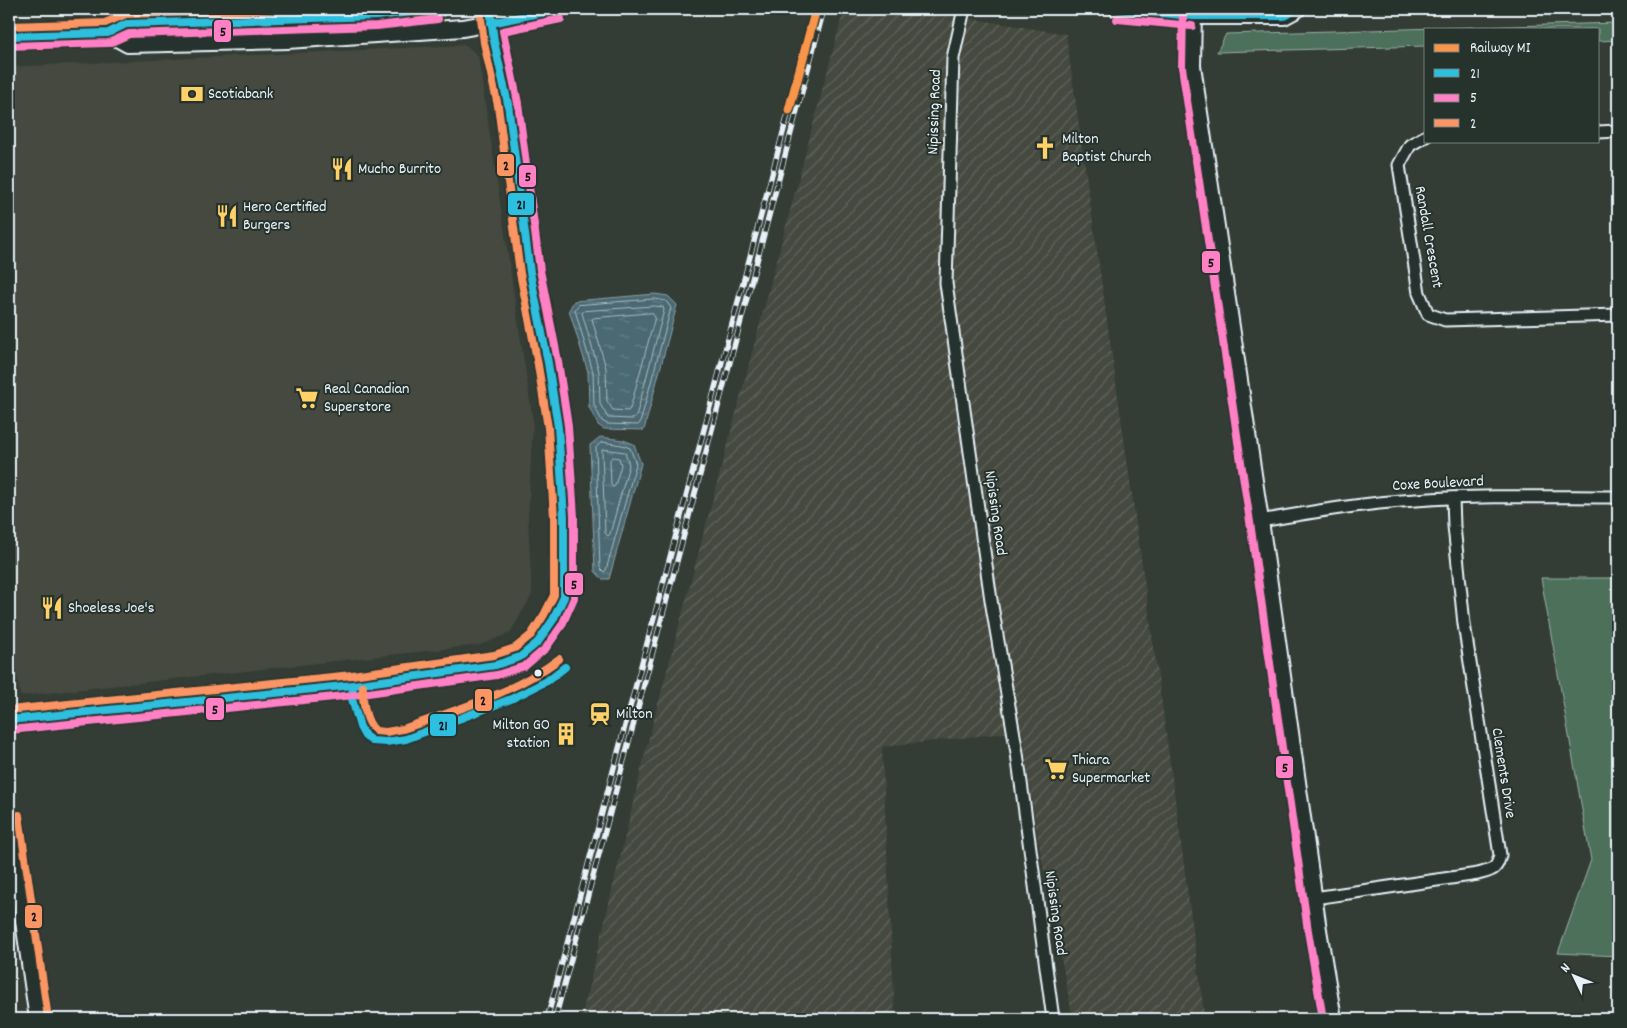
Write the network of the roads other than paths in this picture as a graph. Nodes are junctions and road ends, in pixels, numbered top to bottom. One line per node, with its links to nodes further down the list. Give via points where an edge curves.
1 (437, 9): 8 (main road, via 377,16 126,24)
2 (558, 9): 7 (main road)
3 (964, 9): 21 (street, Nipissing Road, via 953,58 946,283 991,600 1017,753)
4 (1118, 9): 6 (main road)
5 (1297, 9): 6 (main road, via 1284,16)
6 (1193, 12): 16 (main road, via 1192,66)
7 (491, 16): 8 (main road, via 463,28 296,39 128,44); 17 (street, via 508,104 530,272 558,428 564,517 564,597 538,642 520,656 482,668 353,685)
8 (108, 33): 9 (main road)
9 (9, 36)
10 (1618, 131): 11 (street)
11 (1600, 132)
12 (1424, 137): 13 (street, Randall Crescent, via 1410,145 1399,165 1419,293 1428,314 1445,320)
13 (1618, 315)
14 (1618, 497): 15 (street, Coxe Boulevard)
15 (1453, 498): 16 (street, Coxe Boulevard, via 1374,504); 19 (street, Clements Drive, via 1464,624 1500,855 1498,864 1478,874)
16 (1260, 521): 19 (main road)
17 (9, 720)
18 (9, 816): 20 (main road)
19 (1314, 898): 22 (main road)
20 (38, 1019)
21 (1053, 1019)
22 (1333, 1019)

